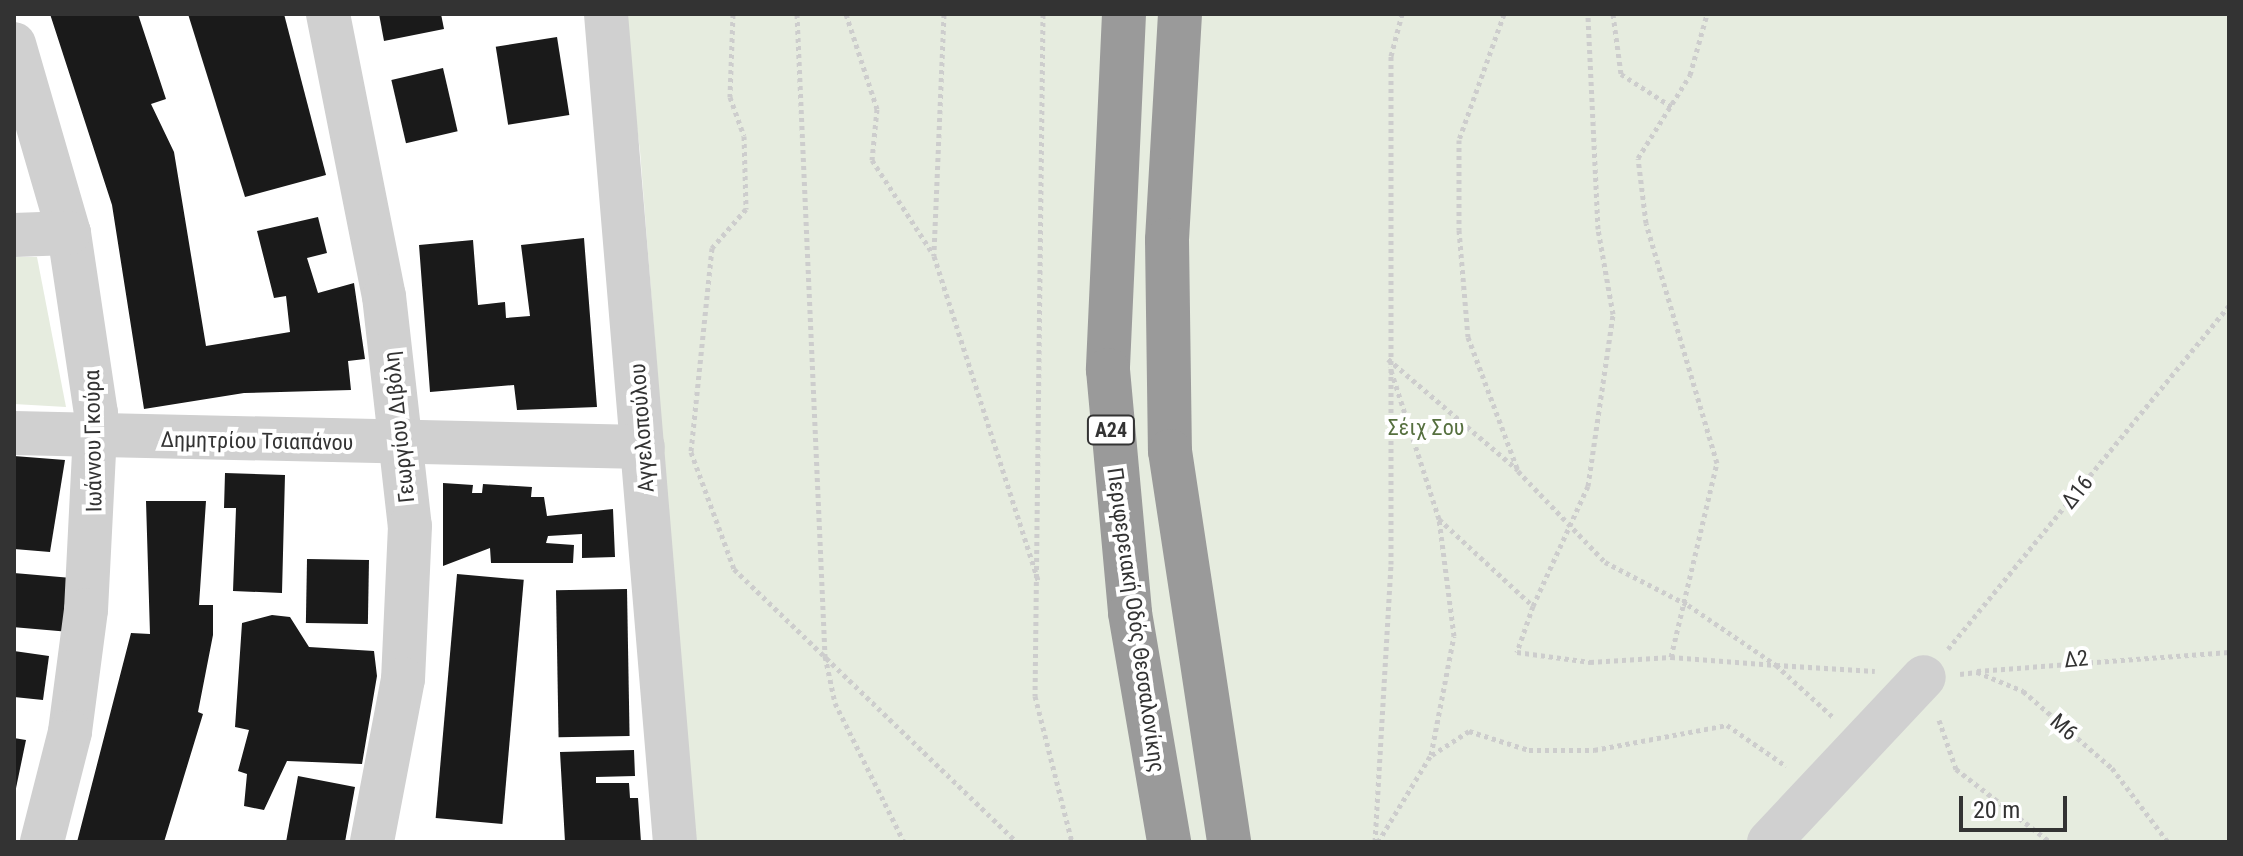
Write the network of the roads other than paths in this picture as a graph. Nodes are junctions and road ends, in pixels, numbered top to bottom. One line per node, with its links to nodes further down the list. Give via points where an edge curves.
1 (328, 14): 10 (street, Γεωργίου Διβόλη, via 382,281)
2 (606, 14): 11 (street, Αγγελοπούλου)
3 (1124, 14): 17 (highway, Περιφερειακή Οδός Θεσσαλονίκης / Α24, via 1108,370 1128,598)
4 (1180, 14): 18 (highway, Α24, via 1167,240 1170,451)
5 (14, 44): 6 (street, Ιωάννου Γκούρα)
6 (69, 233): 7 (street); 9 (street, Ιωάννου Γκούρα, via 90,348)
7 (14, 235)
8 (14, 433): 9 (street, Δημητρίου Τσιαπάνου)
9 (97, 438): 10 (street, Δημητρίου Τσιαπάνου); 14 (street, Ιωάννου Γκούρα, via 95,525 70,732)
10 (402, 444): 11 (street, Δημητρίου Τσιαπάνου); 15 (street, Γεωργίου Διβόλη, via 410,526 406,637)
11 (643, 447): 16 (street, Αγγελοπούλου)
12 (1924, 677): 13 (street)
13 (1776, 836)
14 (42, 842)
15 (372, 842)
16 (675, 842)
17 (1169, 842)
18 (1229, 842)

